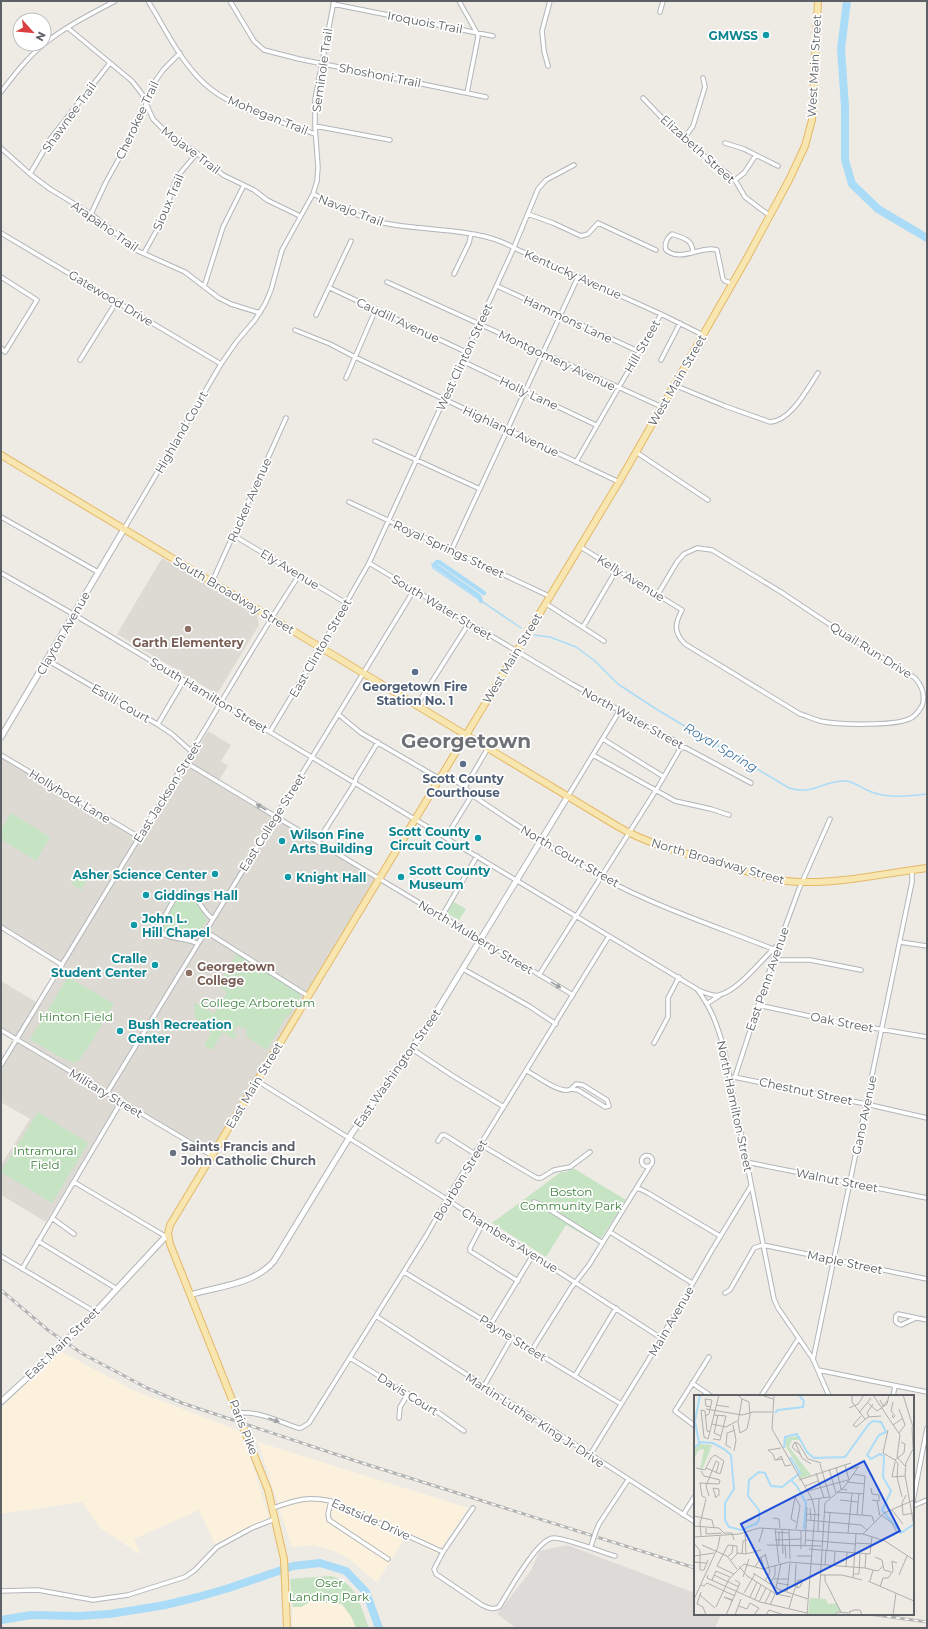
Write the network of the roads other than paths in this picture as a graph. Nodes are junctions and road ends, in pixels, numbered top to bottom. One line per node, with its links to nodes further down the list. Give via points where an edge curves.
1 (116, 1): 10 (street)
2 (148, 1): 13 (street, Mohegan Trail)
3 (230, 1): 15 (street, Shoshoni Trail, via 254,41 264,50)
4 (459, 1): 11 (street)
5 (550, 1): 16 (street, via 542,31)
6 (663, 1): 9 (street)
7 (817, 1): 40 (main road, West Main Street, via 811,128 801,156)
8 (334, 2): 11 (street, Iroquois Trail); 15 (street, Seminole Trail)
9 (660, 12)
10 (68, 28): 14 (street, Mojave Trail); 18 (street, via 28,59)
11 (477, 33): 12 (street, Iroquois Trail); 19 (street)
12 (493, 36)
13 (180, 53): 22 (street, Cherokee Trail, via 159,75); 24 (street, Mohegan Trail, via 200,78 228,100)
14 (110, 63): 22 (street, Mojave Trail, via 132,81); 33 (street, Shawnee Trail, via 51,138)
15 (322, 64): 19 (street, Shoshoni Trail); 23 (street, Seminole Trail, via 316,99)
16 (548, 66)
17 (703, 78): 26 (street, via 705,87 693,126)
18 (1, 92)
19 (467, 93): 20 (street, Shoshoni Trail)
20 (486, 97)
21 (643, 98): 26 (street, Elizabeth Street)
22 (146, 104): 29 (street, Mojave Trail, via 160,128); 37 (street, Cherokee Trail)
23 (315, 126): 24 (street, Seminole Trail); 25 (street, Mohegan Trail)
24 (315, 134): 36 (street, Seminole Trail, via 318,167)
25 (390, 140)
26 (683, 140): 34 (street, Elizabeth Street, via 724,169)
27 (724, 142): 30 (street)
28 (1, 148): 33 (street, Arapaho Trail)
29 (197, 153): 35 (street, Mojave Trail, via 223,174); 48 (street, Sioux Trail, via 177,177 164,217)
30 (756, 155): 32 (street); 34 (street, via 744,173)
31 (574, 164): 38 (street, West Clinton Street, via 541,185)
32 (778, 166)
33 (30, 174): 37 (street, Arapaho Trail)
34 (735, 180): 40 (street, Elizabeth Street, via 745,197)
35 (244, 185): 39 (street, Mojave Trail); 55 (street, via 223,227)
36 (313, 194): 39 (street, Seminole Trail); 41 (street, Navajo Trail, via 378,222)
37 (91, 214): 48 (street, Arapaho Trail)
38 (528, 214): 45 (street, West Clinton Street); 46 (street, via 581,236 588,234 598,223)
39 (300, 216): 59 (street, Seminole Trail, via 282,250 269,296)
40 (770, 216): 53 (main road, West Main Street)
41 (438, 230): 43 (street, Kentucky Avenue)
42 (1, 233): 57 (street, Gatewood Drive)
43 (471, 234): 45 (street, Kentucky Avenue, via 504,241); 49 (street)
44 (351, 241): 56 (street)
45 (514, 248): 51 (street, Kentucky Avenue); 54 (street, West Clinton Street)
46 (656, 250)
47 (693, 252): 47 (street, via 681,255 670,253 665,246 668,237 672,234 690,242); 53 (street, via 712,248 718,250 723,279)
48 (144, 253): 55 (street, Arapaho Trail, via 185,272)
49 (454, 274)
50 (1, 277): 68 (street, via 37,300 5,352)
51 (578, 277): 60 (street, Kentucky Avenue); 62 (street)
52 (387, 282): 64 (street, Montgomery Avenue)
53 (731, 283): 66 (main road, West Main Street)
54 (497, 286): 62 (street, Hammons Lane); 64 (street, West Clinton Street)
55 (204, 287): 59 (street, Arapaho Trail, via 231,304)
56 (330, 288): 58 (street, Caudill Avenue); 61 (street)
57 (117, 301): 73 (street); 76 (street, Gatewood Drive)
58 (376, 309): 69 (street, Caudill Avenue); 72 (street)
59 (260, 313): 67 (street, Seminole Trail)
60 (661, 314): 63 (street, Kentucky Avenue); 70 (street, Hill Street)
61 (316, 315)
62 (560, 315): 70 (street, Hammons Lane); 71 (street)
63 (680, 323): 66 (street, Kentucky Avenue); 74 (street)
64 (479, 324): 69 (street, West Clinton Street); 71 (street, Montgomery Avenue)
65 (295, 330): 72 (street, Highland Avenue)
66 (703, 335): 79 (main road, West Main Street)
67 (241, 336): 76 (street, Highland Court)
68 (1, 348)
69 (466, 352): 75 (street, West Clinton Street)
70 (640, 352): 80 (street, Hill Street)
71 (542, 353): 80 (street, Montgomery Avenue); 81 (street)
72 (355, 357): 78 (street); 82 (street, Highland Avenue)
73 (80, 360)
74 (661, 360)
75 (462, 361): 81 (street, Holly Lane); 82 (street, West Clinton Street)
76 (221, 364): 98 (street, Highland Court)
77 (818, 373): 79 (street, via 790,412 776,422 725,406)
78 (346, 378)
79 (674, 385): 83 (main road, West Main Street)
80 (618, 388): 83 (street, Montgomery Avenue); 85 (street, Hill Street)
81 (524, 391): 85 (street, Holly Lane); 86 (street)
82 (444, 400): 86 (street, Highland Avenue); 90 (street, West Clinton Street)
83 (662, 407): 88 (main road, West Main Street)
84 (286, 418): 99 (street, Rucker Avenue)
85 (596, 425): 91 (street, Hill Street)
86 (507, 428): 91 (street, Highland Avenue); 93 (street)
87 (376, 441): 90 (street)
88 (636, 452): 92 (main road, West Main Street); 94 (street)
89 (1, 455): 98 (main road, South Broadway Street)
90 (416, 460): 93 (street); 97 (street, West Clinton Street)
91 (576, 462): 92 (street, Highland Avenue)
92 (619, 482): 100 (main road, West Main Street)
93 (480, 490): 101 (street)
94 (708, 500)
95 (349, 502): 97 (street, Royal Springs Street)
96 (1, 517): 104 (street)
97 (388, 521): 101 (street, Royal Springs Street); 102 (street, West Clinton Street)
98 (124, 529): 104 (street, Clayton Avenue); 107 (main road, South Broadway Street)
99 (233, 535): 106 (street, Ely Avenue); 107 (street, Rucker Avenue)
100 (579, 546): 103 (street, Kelly Avenue); 110 (main road, West Main Street)
101 (452, 549): 110 (street, Royal Springs Street)
102 (369, 563): 108 (street, South Water Street); 111 (street, East Clinton Street)
103 (617, 569): 109 (street, Kelly Avenue); 117 (street)
104 (98, 572): 114 (street, Clayton Avenue)
105 (1, 573): 114 (street, South Hamilton Street)
106 (300, 574): 111 (street, Ely Avenue); 115 (street, East Jackson Street)
107 (212, 582): 115 (main road, South Broadway Street)
108 (414, 590): 116 (street, South Water Street); 122 (street, East College Street)
109 (658, 594): 113 (street, Kelly Avenue); 113 (street, Quail Run Drive, via 684,554 697,548 712,550 915,678 923,689 923,701 919,711 909,719 858,724 820,721 800,714 684,644 676,631 676,621)
110 (549, 596): 112 (main road, West Main Street)
111 (346, 603): 119 (street, East Clinton Street)
112 (545, 603): 117 (street); 120 (main road, West Main Street)
113 (682, 610)
114 (73, 614): 121 (street, Clayton Avenue); 123 (street, South Hamilton Street)
115 (271, 617): 119 (main road, South Broadway Street); 124 (street, East Jackson Street)
116 (469, 623): 120 (street, South Water Street); 125 (street)
117 (583, 627): 118 (street)
118 (604, 641)
119 (321, 647): 122 (main road, South Broadway Street); 129 (street, East Clinton Street)
120 (516, 650): 126 (street, North Water Street); 130 (main road, West Main Street)
121 (47, 660): 128 (street, Estill Court); 131 (street, Clayton Avenue)
122 (363, 673): 125 (main road, South Broadway Street); 127 (street, East College Street)
123 (184, 680): 124 (street, South Hamilton Street); 128 (street)
124 (221, 702): 129 (street, South Hamilton Street); 136 (street, East Jackson Street)
125 (416, 705): 130 (main road, South Broadway Street)
126 (620, 710): 132 (street); 134 (street, North Water Street, via 679,743)
127 (338, 714): 133 (street, North Court Street, via 361,733); 139 (street, East College Street)
128 (158, 724): 136 (street, Estill Court)
129 (270, 732): 139 (street, South Hamilton Street)
130 (466, 735): 135 (main road, South Broadway Street); 141 (main road, East Main Street)
131 (1, 737)
132 (603, 739): 138 (street); 142 (street)
133 (378, 742): 141 (street, North Court Street); 143 (street)
134 (681, 747): 142 (street); 144 (street, North Water Street)
135 (488, 748): 145 (street); 148 (main road, North Broadway Street)
136 (192, 752): 140 (street, East Jackson Street)
137 (1, 755): 154 (street, Hollyhock Lane)
138 (593, 755): 146 (street); 148 (street)
139 (312, 757): 143 (street, South Hamilton Street); 150 (street, East College Street)
140 (185, 762): 150 (street, North Mulberry Street, one-way to 140); 154 (street, East Jackson Street)
141 (442, 776): 145 (street, North Court Street); 151 (main road, East Main Street)
142 (664, 777): 146 (street)
143 (355, 783): 151 (street, South Hamilton Street); 157 (street)
144 (751, 783)
145 (465, 787): 147 (street, North Court Street)
146 (655, 791): 149 (street, via 675,801); 153 (street)
147 (472, 795): 155 (street); 156 (street, North Court Street)
148 (568, 796): 153 (main road, North Broadway Street); 156 (street, East Washington Street)
149 (729, 815)
150 (276, 816): 157 (street, North Mulberry Street); 167 (street, East College Street)
151 (416, 819): 155 (street, North Hamilton Street); 162 (main road, East Main Street)
152 (830, 819): 164 (street, East Penn Avenue)
153 (629, 833): 161 (street); 164 (main road, North Broadway Street, via 656,844 768,877)
154 (139, 836): 178 (street, East Jackson Street)
155 (446, 837): 158 (street, North Hamilton Street)
156 (541, 840): 161 (street, North Court Street); 163 (street, East Washington Street)
157 (318, 841): 162 (street, North Mulberry Street)
158 (477, 856): 163 (street, North Hamilton Street); 165 (street)
159 (927, 868): 160 (main road, North Broadway Street)
160 (912, 870): 164 (main road, North Broadway Street, via 835,881); 172 (street, Gano Avenue)
161 (601, 877): 166 (street); 176 (street, North Court Street, via 657,903)
162 (380, 878): 165 (street, North Mulberry Street); 184 (main road, East Main Street)
163 (517, 880): 166 (street, North Hamilton Street); 171 (street, East Washington Street)
164 (802, 882): 173 (street, East Penn Avenue)
165 (442, 916): 171 (street, North Mulberry Street)
166 (576, 916): 170 (street, North Hamilton Street); 181 (street)
167 (213, 919): 169 (street, East College Street); 174 (street, via 195,897 183,893 174,900 162,920 160,926 165,935)
168 (1, 927): 178 (street)
169 (205, 931): 174 (street, East College Street); 184 (street)
170 (609, 936): 182 (street, North Hamilton Street); 185 (street, Bourbon Street)
171 (481, 939): 179 (street, East Washington Street); 181 (street, North Mulberry Street)
172 (900, 942): 175 (street); 190 (street, Gano Avenue)
173 (779, 943): 176 (street); 177 (street, East Penn Avenue)
174 (198, 944): 201 (street, East College Street)
175 (927, 946)
176 (773, 949): 186 (street, via 742,981)
177 (773, 960): 180 (street, via 810,960); 188 (street, East Penn Avenue)
178 (62, 965): 193 (street, East Jackson Street)
179 (463, 968): 189 (street); 195 (street, East Washington Street)
180 (861, 970)
181 (539, 975): 185 (street, North Mulberry Street, one-way to 185)
182 (679, 977): 183 (street, North Hamilton Street); 194 (street, via 668,998 668,1017)
183 (697, 989): 186 (street); 187 (street, North Hamilton Street)
184 (308, 996): 199 (main road, East Main Street)
185 (573, 996): 189 (street, Bourbon Street)
186 (719, 996): 187 (street)
187 (708, 1004): 198 (street, North Hamilton Street)
188 (758, 1005): 190 (street, Oak Street); 198 (street, East Penn Avenue)
189 (556, 1024): 197 (street, Bourbon Street)
190 (882, 1029): 192 (street, Oak Street); 203 (street, Gano Avenue)
191 (1, 1030): 193 (street, Military Street)
192 (927, 1037)
193 (16, 1040): 196 (street, East Jackson Street); 201 (street, Military Street)
194 (654, 1043)
195 (412, 1049): 204 (street); 206 (street, East Washington Street)
196 (1, 1065)
197 (527, 1071): 200 (street, via 560,1090); 204 (street, Bourbon Street)
198 (733, 1077): 203 (street, Chestnut Street); 212 (street, North Hamilton Street)
199 (256, 1080): 206 (street, Chambers Avenue); 211 (main road, East Main Street)
200 (571, 1089): 200 (street, via 578,1090 605,1107 609,1106 607,1100 583,1085 576,1084)
201 (107, 1093): 202 (street, Military Street)
202 (121, 1102): 211 (street, Military Street); 214 (street)
203 (866, 1104): 205 (street, Chestnut Street); 215 (street, Gano Avenue)
204 (504, 1107): 208 (street, Bourbon Street)
205 (927, 1118)
206 (350, 1138): 219 (street, Chambers Avenue); 241 (street, East Washington Street, via 270,1266 249,1279)
207 (438, 1142): 210 (street, via 442,1135 445,1135)
208 (481, 1145): 209 (street, via 537,1178 554,1170 570,1167); 210 (street, Bourbon Street)
209 (590, 1152)
210 (475, 1154): 219 (street, Bourbon Street)
211 (211, 1155): 225 (main road, East Main Street)
212 (746, 1162): 215 (street, Walnut Street); 216 (street, North Hamilton Street)
213 (650, 1166): 217 (street)
214 (74, 1182): 221 (street); 225 (street)
215 (850, 1183): 218 (street, Walnut Street); 232 (street, Gano Avenue)
216 (751, 1186): 226 (street, Main Avenue); 229 (street, North Hamilton Street)
217 (637, 1189): 223 (street); 226 (street)
218 (927, 1198)
219 (447, 1200): 222 (street, Chambers Avenue); 234 (street, Bourbon Street)
220 (534, 1202): 228 (street)
221 (52, 1218): 224 (street); 227 (street)
222 (483, 1223): 230 (street, Chambers Avenue); 236 (street, via 470,1251)
223 (610, 1232): 228 (street); 238 (street)
224 (74, 1234)
225 (166, 1235): 239 (street, East Main Street); 241 (main road, Paris Pike)
226 (720, 1236): 238 (street, Main Avenue)
227 (38, 1241): 233 (street); 239 (street)
228 (603, 1243): 237 (street)
229 (763, 1245): 232 (street, Maple Street); 240 (street, via 754,1248 730,1290); 250 (street, North Hamilton Street, via 774,1299)
230 (533, 1255): 236 (street); 237 (street, Chambers Avenue)
231 (1, 1256): 233 (street)
232 (834, 1260): 235 (street, Maple Street); 254 (street, Gano Avenue)
233 (22, 1269): 243 (street)
234 (404, 1272): 244 (street, Bourbon Street); 247 (street, Payne Street)
235 (927, 1279)
236 (518, 1280): 247 (street)
237 (576, 1282): 242 (street, Chambers Avenue); 251 (street)
238 (692, 1283): 249 (street, Main Avenue)
239 (117, 1289): 243 (street, East Main Street)
240 (725, 1293)
241 (190, 1295): 268 (main road, Paris Pike)
242 (616, 1308): 249 (street, Chambers Avenue); 256 (street)
243 (95, 1312): 266 (street, East Main Street)
244 (376, 1316): 253 (street, Bourbon Street); 258 (street, Martin Luther King Jr Drive)
245 (916, 1318): 245 (street, via 900,1325 895,1320 897,1314); 246 (street)
246 (927, 1320)
247 (491, 1324): 248 (street, Payne Street)
248 (512, 1337): 251 (street, Payne Street); 258 (street)
249 (661, 1338): 267 (street, Main Avenue)
250 (799, 1338): 254 (street, North Hamilton Street); 263 (street)
251 (532, 1350): 256 (street, Payne Street)
252 (709, 1357): 257 (street)
253 (350, 1358): 261 (street, Davis Court); 268 (street, Bourbon Street, one-way to 253, via 257,1413 301,1428 309,1423)
254 (813, 1360): 255 (street, North Hamilton Street)
255 (818, 1370): 259 (street); 264 (street, North Hamilton Street)
256 (575, 1376): 267 (street, Payne Street)
257 (692, 1383): 262 (street); 270 (street, via 674,1411)
258 (484, 1386): 273 (street, Martin Luther King Jr Drive)
259 (895, 1386): 260 (street); 265 (street)
260 (927, 1392)
261 (408, 1394): 269 (street, via 400,1407); 272 (street, Davis Court)
262 (710, 1395)
263 (761, 1395)
264 (829, 1395)
265 (893, 1395)
266 (1, 1402)
267 (621, 1404): 273 (street, Main Avenue)
268 (238, 1413): 282 (main road, Paris Pike, via 262,1471)
269 (399, 1418)
270 (694, 1425)
271 (927, 1428): 274 (street)
272 (464, 1431)
273 (590, 1455): 276 (street, Martin Luther King Jr Drive)
274 (922, 1455): 275 (street); 277 (street)
275 (927, 1456)
276 (628, 1480): 284 (street, Martin Luther King Jr Drive); 287 (street, bridge, via 599,1524)
277 (914, 1496)
278 (694, 1498): 284 (street)
279 (927, 1500): 281 (street)
280 (331, 1501): 282 (street, Eastside Drive, via 303,1498); 288 (street, Eastside Drive); 290 (street, via 329,1520)
281 (914, 1506)
282 (273, 1508): 285 (main road, Paris Pike)
283 (473, 1508): 288 (street)
284 (684, 1515): 286 (street, Martin Luther King Jr Drive)
285 (276, 1519): 291 (street, via 252,1528 218,1547 185,1577 128,1595 93,1600 38,1590); 292 (main road, Paris Pike, via 284,1559)
286 (694, 1521)
287 (591, 1547): 288 (street, via 552,1538 544,1541 499,1607 495,1609 482,1605 434,1572 434,1567); 289 (street)
288 (443, 1552)
289 (615, 1556)
290 (388, 1559)
291 (1, 1591)
292 (287, 1628)

